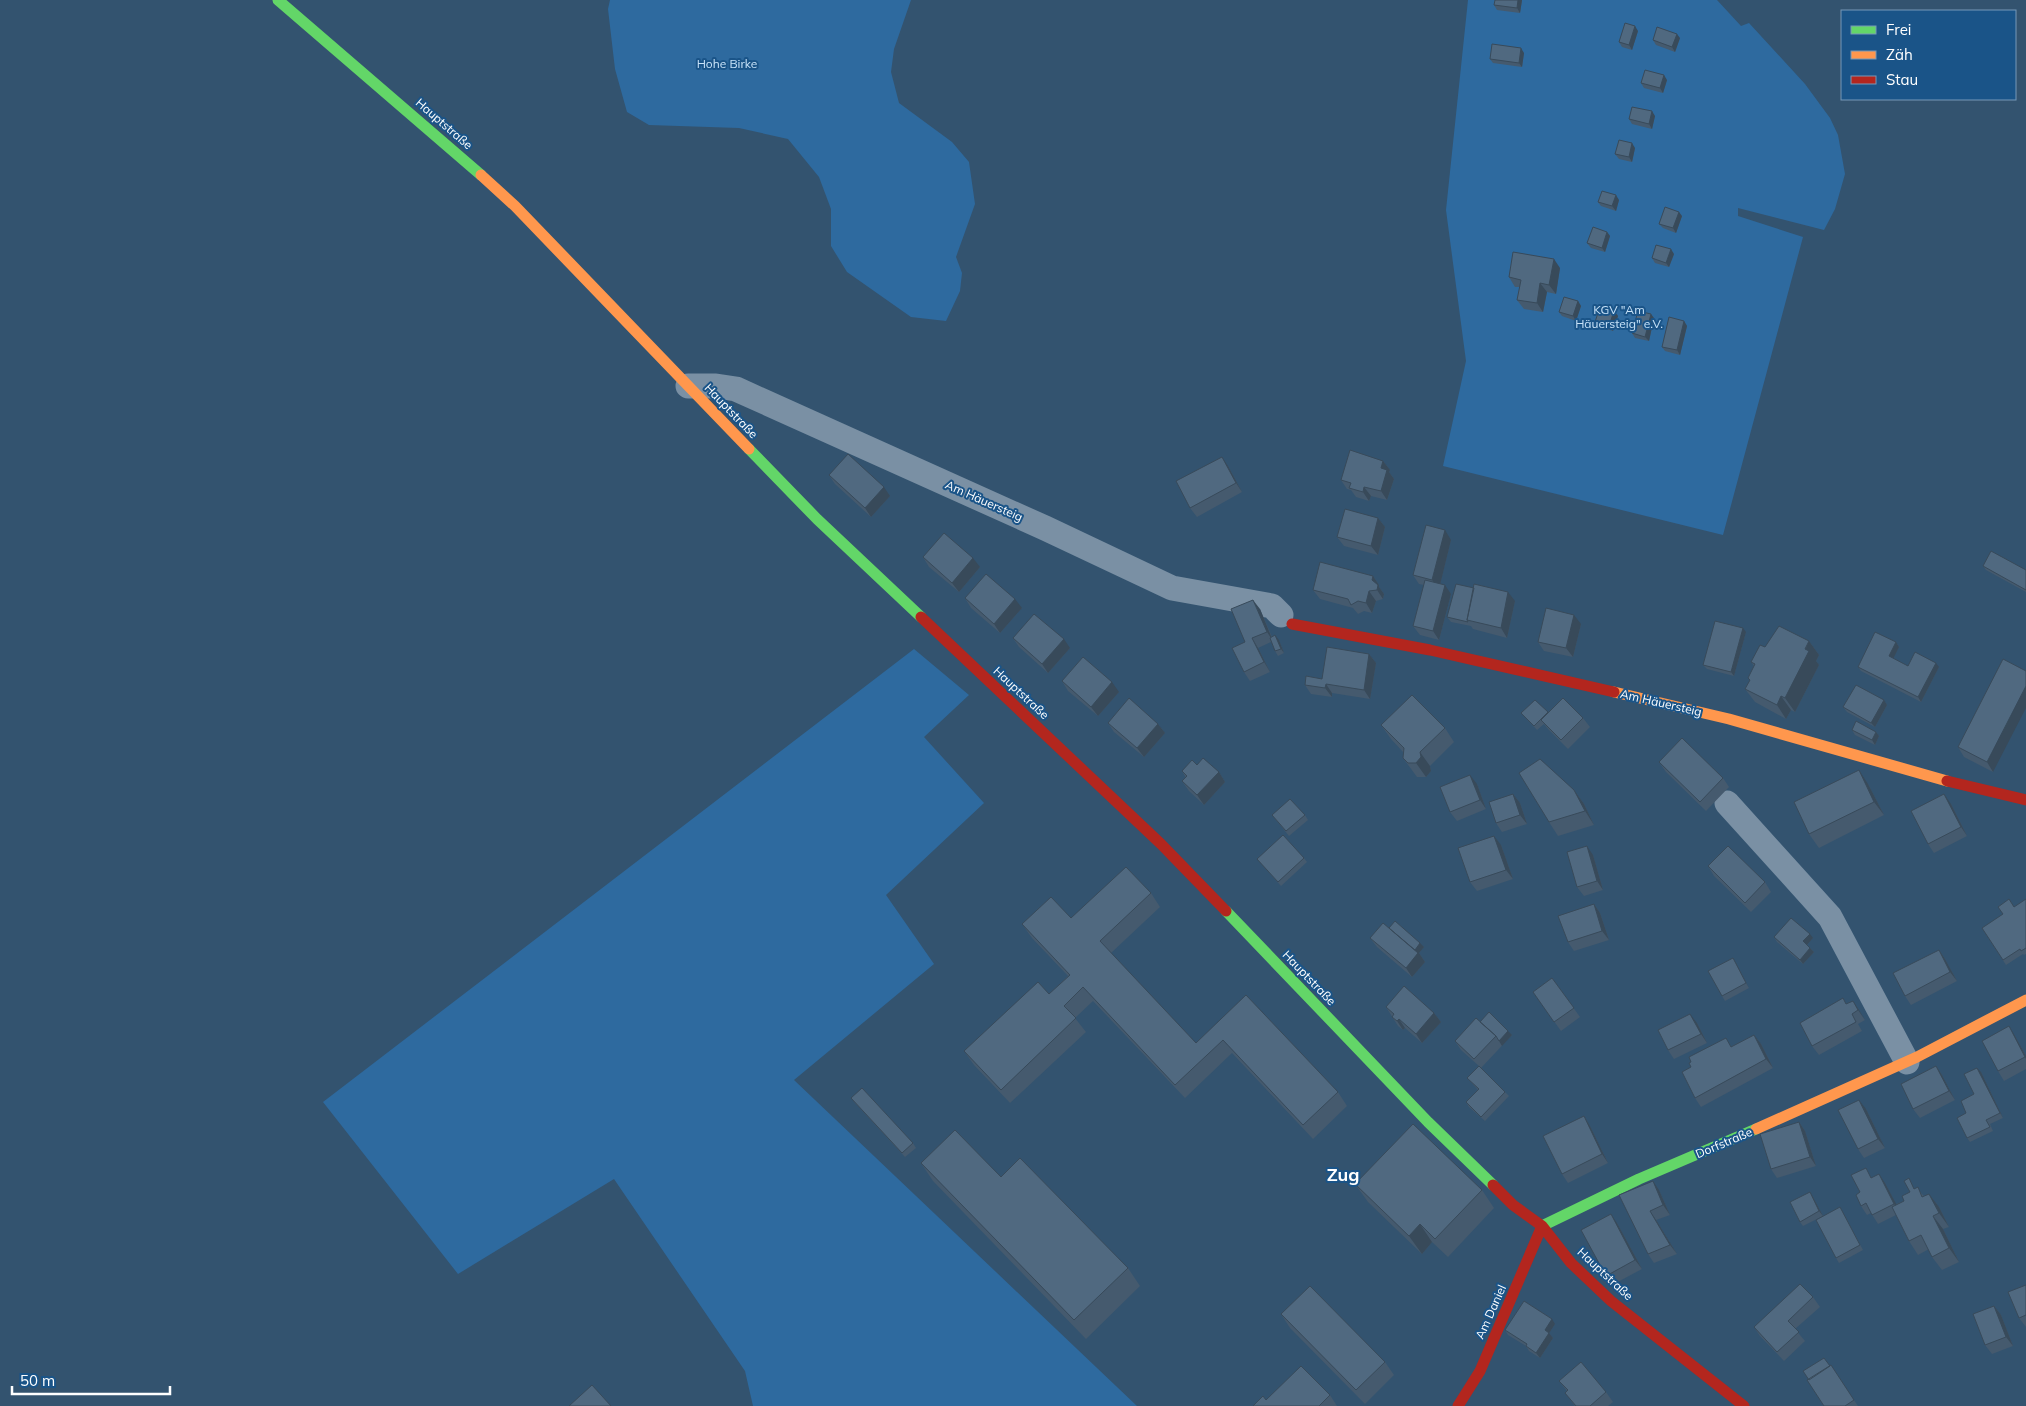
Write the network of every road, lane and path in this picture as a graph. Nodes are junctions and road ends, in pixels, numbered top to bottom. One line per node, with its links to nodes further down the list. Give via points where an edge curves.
1 (278, 0): 2 (street, Hauptstraße, via 459,154 515,206)
2 (688, 386): 3 (street, Am Häuersteig, via 736,389 1172,588 1272,606); 8 (street, Hauptstraße, via 826,527 1160,844 1428,1122 1513,1205)
3 (1286, 619): 4 (street, Am Häuersteig, via 1729,719 1938,779)
4 (2026, 800)
5 (1726, 803): 7 (street, via 1830,917)
6 (2026, 1000): 7 (street, Dorfstraße)
7 (1907, 1062): 8 (street, Dorfstraße, via 1627,1184)
8 (1542, 1226): 9 (street, Am Daniel, via 1480,1371); 10 (street, Hauptstraße, via 1571,1263 1611,1301)
9 (1458, 1406)
10 (1744, 1406)

